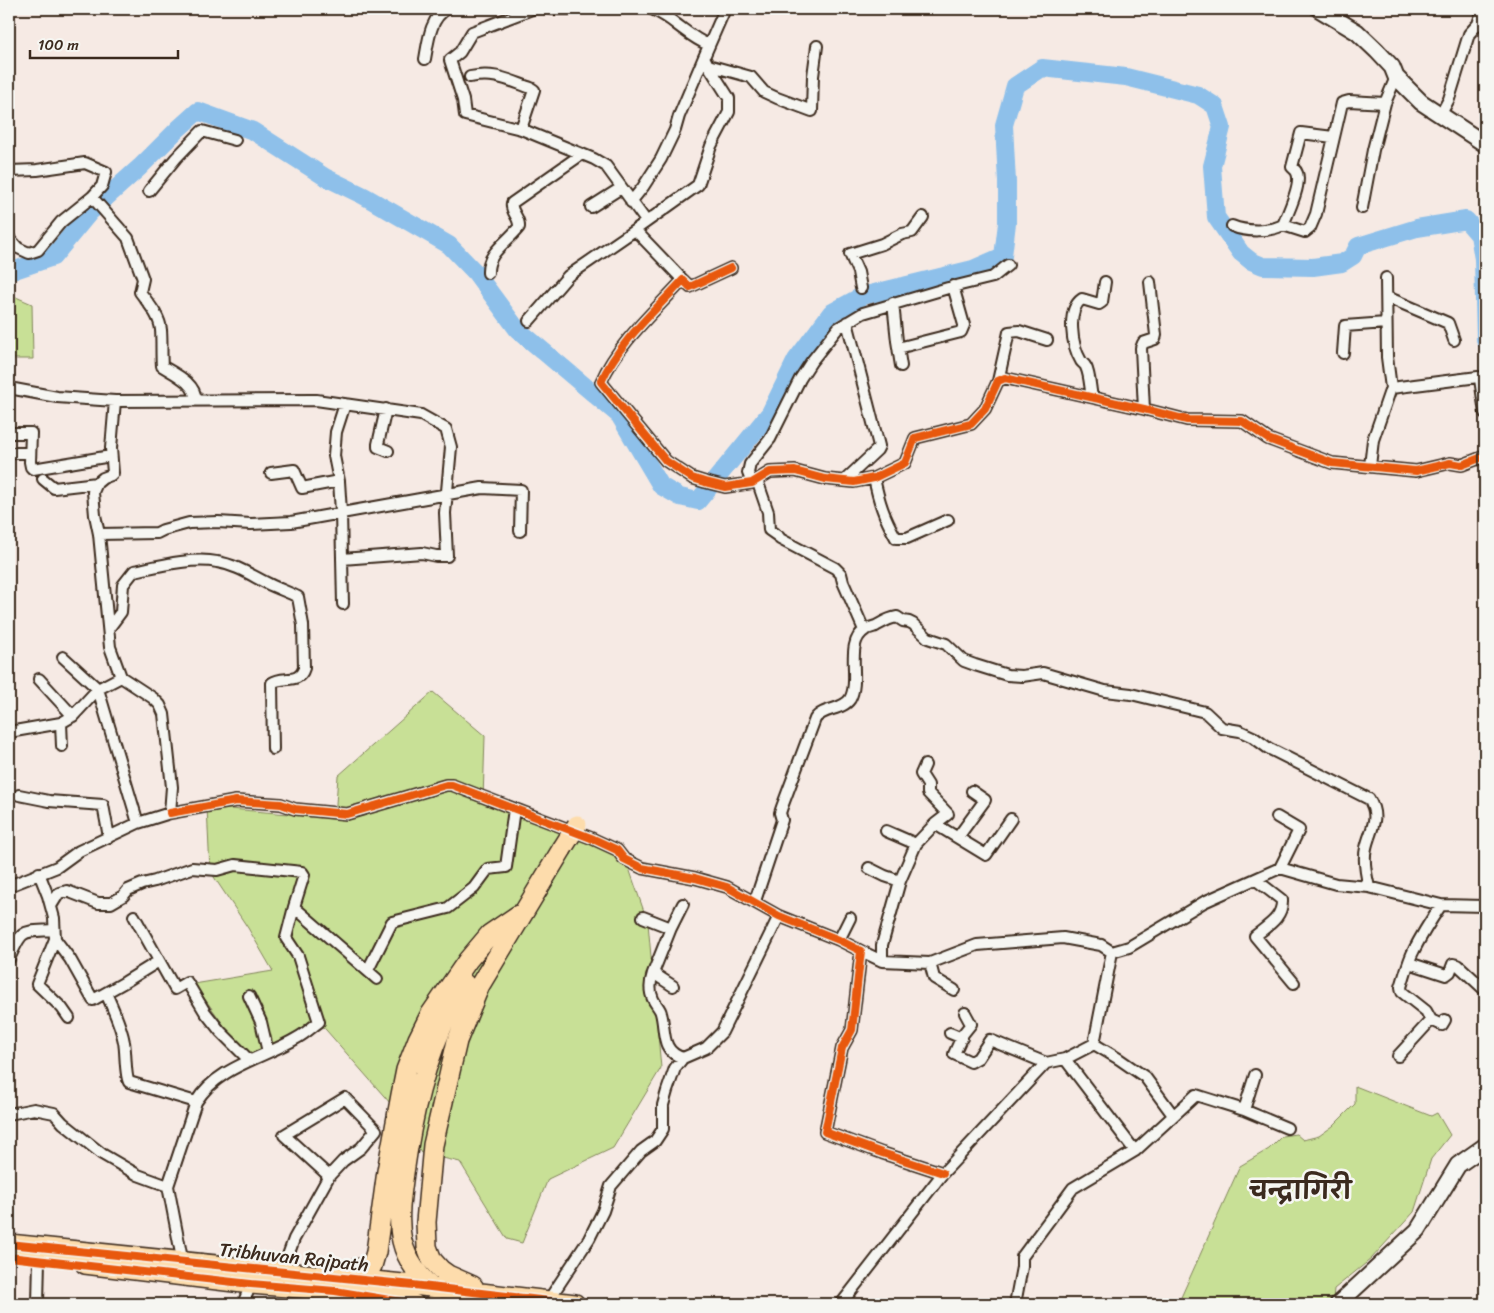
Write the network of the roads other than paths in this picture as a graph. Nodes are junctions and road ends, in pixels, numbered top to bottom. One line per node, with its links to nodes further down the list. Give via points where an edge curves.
1 (447, 9): 11 (street, via 437,16 433,25)
2 (532, 9): 17 (street, via 472,32 460,52 450,60 465,115)
3 (553, 9): 4 (street)
4 (571, 9)
5 (652, 9): 9 (street)
6 (725, 9): 9 (street)
7 (1319, 9): 14 (street, via 1356,32 1392,66)
8 (1482, 12): 16 (street, via 1478,24 1469,34 1449,99)
9 (709, 45): 12 (street)
10 (817, 46): 12 (street, via 812,111 764,92 751,77)
11 (425, 59)
12 (706, 61): 26 (street, via 661,159); 30 (street, via 729,98 729,112 698,185)
13 (470, 77): 17 (street, via 496,76 534,90)
14 (1396, 78): 15 (street); 16 (street, via 1421,102)
15 (1385, 103): 18 (street, via 1342,103); 28 (street)
16 (1441, 114): 20 (street)
17 (521, 129): 21 (street)
18 (1333, 137): 31 (street, via 1310,228 1305,232); 31 (street, via 1301,133 1292,167 1298,178)
19 (235, 140): 24 (street, via 202,131)
20 (1485, 144)
21 (582, 154): 23 (street, via 606,166); 37 (street, via 512,203 518,227 492,256)
22 (9, 171): 25 (street, via 85,163 106,172 102,186)
23 (620, 188): 26 (street); 27 (street)
24 (149, 191)
25 (92, 197): 34 (street, via 61,222 38,250 29,253 18,248); 59 (street, via 128,238 143,278 140,292 161,329 162,366 186,380)
26 (631, 202): 30 (street)
27 (591, 207)
28 (1362, 208)
29 (923, 217): 43 (street, via 912,232 850,254)
30 (646, 221): 33 (street)
31 (1283, 225): 32 (street, via 1242,230)
32 (1232, 226)
33 (635, 230): 39 (street); 46 (street, via 568,276)
34 (9, 238)
35 (1008, 265): 42 (street, via 993,277)
36 (731, 268): 39 (street, via 690,287)
37 (488, 273)
38 (1386, 278): 44 (street)
39 (684, 280): 75 (street, via 627,341 601,382 666,461 692,478 725,487)
40 (1105, 282): 57 (street, via 1102,302 1082,299 1076,303 1073,312 1073,337 1080,360 1086,367)
41 (1150, 282): 61 (street, via 1156,334 1155,339 1143,343 1141,348)
42 (953, 286): 45 (street); 51 (street, via 964,325 961,332)
43 (861, 288)
44 (1387, 296): 48 (street); 50 (street, via 1448,323)
45 (893, 303): 47 (street, via 864,312); 51 (street)
46 (529, 321)
47 (847, 322): 75 (street, via 838,328 800,379 770,439 750,464 748,473); 76 (street, via 879,446)
48 (1386, 323): 52 (street, via 1345,326); 56 (street)
49 (1047, 340): 54 (street, via 1009,332)
50 (1454, 340)
51 (898, 348): 53 (street)
52 (1343, 353)
53 (901, 366)
54 (998, 381): 57 (street, via 1011,378); 72 (street, via 985,410 971,424 915,438 905,463)
55 (9, 388): 58 (street, via 56,397)
56 (1391, 388): 63 (street, via 1478,378); 70 (street, via 1373,440)
57 (1092, 397): 61 (street)
58 (115, 401): 59 (street); 68 (street)
59 (196, 401): 60 (street, via 316,400)
60 (345, 404): 62 (street); 74 (street, via 336,432 334,456)
61 (1144, 408): 70 (street, via 1186,420 1242,421 1268,438 1325,461)
62 (386, 409): 65 (street, via 378,447); 78 (street, via 421,414 446,429 451,447)
63 (1485, 413)
64 (9, 433): 67 (street, via 30,433)
65 (388, 451)
66 (9, 453): 67 (street)
67 (30, 453): 68 (street, via 31,468 34,469)
68 (112, 456): 77 (street, via 112,475)
69 (1485, 456): 70 (street, via 1462,465 1450,463 1416,471)
70 (1370, 466)
71 (271, 473): 74 (street, via 294,470 302,488)
72 (874, 478): 76 (street); 80 (street, via 879,504 896,538 907,538)
73 (43, 479): 77 (street, via 54,488)
74 (339, 481): 79 (street)
75 (754, 481): 76 (street, via 770,472 795,470); 86 (street, via 766,503 769,530 841,574)
76 (844, 482)
77 (97, 483): 82 (street, via 94,492)
78 (446, 495): 79 (street); 81 (street, via 482,488 521,490); 83 (street, via 447,556 385,554)
79 (341, 512): 82 (street, via 291,522 189,523 157,533); 83 (street)
80 (948, 520)
81 (520, 531)
82 (99, 534): 85 (street)
83 (342, 559): 84 (street)
84 (343, 604)
85 (109, 628): 88 (street, via 110,647); 95 (street, via 121,612 123,585 134,571 162,565 217,561 298,597 303,625 304,668 298,678 272,683)
86 (864, 630): 116 (street, via 897,617 914,624 928,638 946,644 964,661 975,665 1008,675 1043,673 1105,691 1205,712 1222,728 1253,737 1268,748 1369,800 1374,808 1374,824 1365,849); 117 (street, via 854,648 851,697 846,704 818,715 815,720 780,813 782,820)
87 (63, 658): 90 (street)
88 (121, 677): 90 (street); 100 (street, via 153,698 164,714 172,787)
89 (39, 679): 91 (street)
90 (98, 689): 91 (street); 103 (street)
91 (73, 716): 92 (street)
92 (61, 723): 93 (street); 94 (street)
93 (9, 732)
94 (62, 746)
95 (273, 749)
96 (925, 765): 104 (street, via 921,774 928,785 928,794 948,814)
97 (972, 791): 108 (street, via 985,800)
98 (19, 795): 107 (street, via 49,801 103,804)
99 (514, 809): 100 (street, via 446,785 347,814 236,801); 117 (street, via 617,850 624,859 642,868 711,882); 138 (street, via 506,867 488,869 474,888 448,908 392,922)
100 (170, 812): 103 (street)
101 (1277, 817): 111 (street, via 1299,830)
102 (1011, 819): 108 (street, via 986,855)
103 (138, 823): 107 (street)
104 (935, 824): 108 (street); 109 (street)
105 (577, 825): 123 (highway, bridge)
106 (886, 832): 109 (street)
107 (109, 837): 112 (street, via 78,851 57,867)
108 (958, 837)
109 (916, 844): 114 (street)
110 (869, 868): 114 (street)
111 (1280, 868): 113 (street); 116 (street, via 1336,884)
112 (39, 873): 115 (street); 119 (street)
113 (1256, 880): 132 (street, via 1204,902 1128,947); 141 (street, via 1282,900 1282,908 1278,917 1255,936)
114 (900, 881): 135 (street, via 882,945)
115 (9, 886)
116 (1369, 887): 120 (street)
117 (755, 901): 125 (street)
118 (683, 904): 128 (street)
119 (51, 906): 122 (street, via 59,893 67,891 98,903 112,904 128,890 192,868 217,870 235,865 302,872 304,875); 129 (street)
120 (1441, 906): 121 (street); 137 (street, via 1413,951)
121 (1485, 906)
122 (294, 907): 138 (street); 154 (street, via 286,938 298,956 319,1022 298,1038)
123 (522, 913): 176 (highway, via 490,934 468,960 430,1015 418,1039 406,1070 372,1266); 178 (highway, via 480,985 457,1041 433,1145 426,1222 427,1247 441,1270); 183 (highway, via 462,987 442,1028 420,1090 408,1143 399,1223 405,1252 420,1277 442,1296)
124 (134, 916): 134 (street)
125 (779, 916): 130 (street); 156 (street, via 722,1032 706,1048)
126 (644, 917): 128 (street)
127 (850, 918): 130 (street)
128 (670, 928): 139 (street)
129 (54, 934): 133 (street, via 24,932); 145 (street, via 93,1000); 148 (street, via 37,984)
130 (839, 940): 131 (street)
131 (861, 951): 135 (street); 168 (street, via 852,1030 842,1048 825,1132)
132 (1112, 952): 136 (street, via 1101,945 1063,938 977,945); 153 (street)
133 (9, 959)
134 (159, 961): 145 (street); 158 (street, via 174,989 187,982 210,1018)
135 (882, 961): 136 (street)
136 (930, 963): 143 (street, via 934,978)
137 (1410, 963): 144 (street, via 1446,975 1453,964 1458,965); 149 (street, via 1402,992 1426,1011)
138 (368, 970): 140 (street)
139 (653, 973): 142 (street); 156 (street, via 650,983 653,999 661,1011 665,1043 677,1056)
140 (377, 979)
141 (1294, 984)
142 (673, 986)
143 (954, 990)
144 (1485, 990)
145 (106, 993): 161 (street, via 124,1039 129,1082)
146 (249, 996): 154 (street, via 261,1022)
147 (965, 1013): 152 (street, via 971,1024)
148 (69, 1018)
149 (1430, 1020): 150 (street, via 1442,1025); 155 (street)
150 (1446, 1020)
151 (950, 1033): 152 (street)
152 (962, 1038): 159 (street, via 954,1054 971,1062 978,1058 990,1040)
153 (1094, 1044): 157 (street); 164 (street, via 1145,1076)
154 (268, 1052): 158 (street)
155 (1398, 1056)
156 (684, 1058): 179 (street, via 675,1068 669,1084 663,1105 663,1129 611,1186 589,1239)
157 (1065, 1059): 159 (street); 167 (street)
158 (249, 1060): 161 (street, via 217,1080 202,1092)
159 (1046, 1063): 168 (street)
160 (1255, 1075): 162 (street)
161 (196, 1102): 170 (street)
162 (1244, 1110): 164 (street, via 1196,1095); 165 (street)
163 (9, 1114): 170 (street, via 34,1109 54,1113 102,1154 138,1175)
164 (1173, 1115): 167 (street)
165 (1287, 1128)
166 (1485, 1146): 187 (street, via 1458,1165 1418,1230)
167 (1134, 1151): 186 (street, via 1073,1188 1022,1257)
168 (943, 1173): 185 (street)
169 (329, 1176): 169 (street, via 284,1135 345,1098 376,1130); 175 (street, via 294,1240)
170 (168, 1186): 174 (street)
171 (9, 1244): 174 (highway, Tribhuvan Rajpath)
172 (9, 1256): 173 (highway, Tribhuvan Rajpath)
173 (39, 1259): 174 (highway, Tribhuvan Rajpath); 180 (street)
174 (183, 1268): 175 (highway, Tribhuvan Rajpath); 177 (highway, Tribhuvan Rajpath)
175 (282, 1272): 176 (highway, Tribhuvan Rajpath)
176 (305, 1274): 178 (highway, Tribhuvan Rajpath)
177 (251, 1284): 181 (street); 182 (highway, Tribhuvan Rajpath, via 335,1291)
178 (498, 1296): 179 (highway, Tribhuvan Rajpath)
179 (548, 1300): 184 (highway, Tribhuvan Rajpath)
180 (38, 1304)
181 (243, 1304)
182 (414, 1304)
183 (466, 1304)
184 (575, 1304)
185 (841, 1304)
186 (1015, 1304)
187 (1338, 1304)

